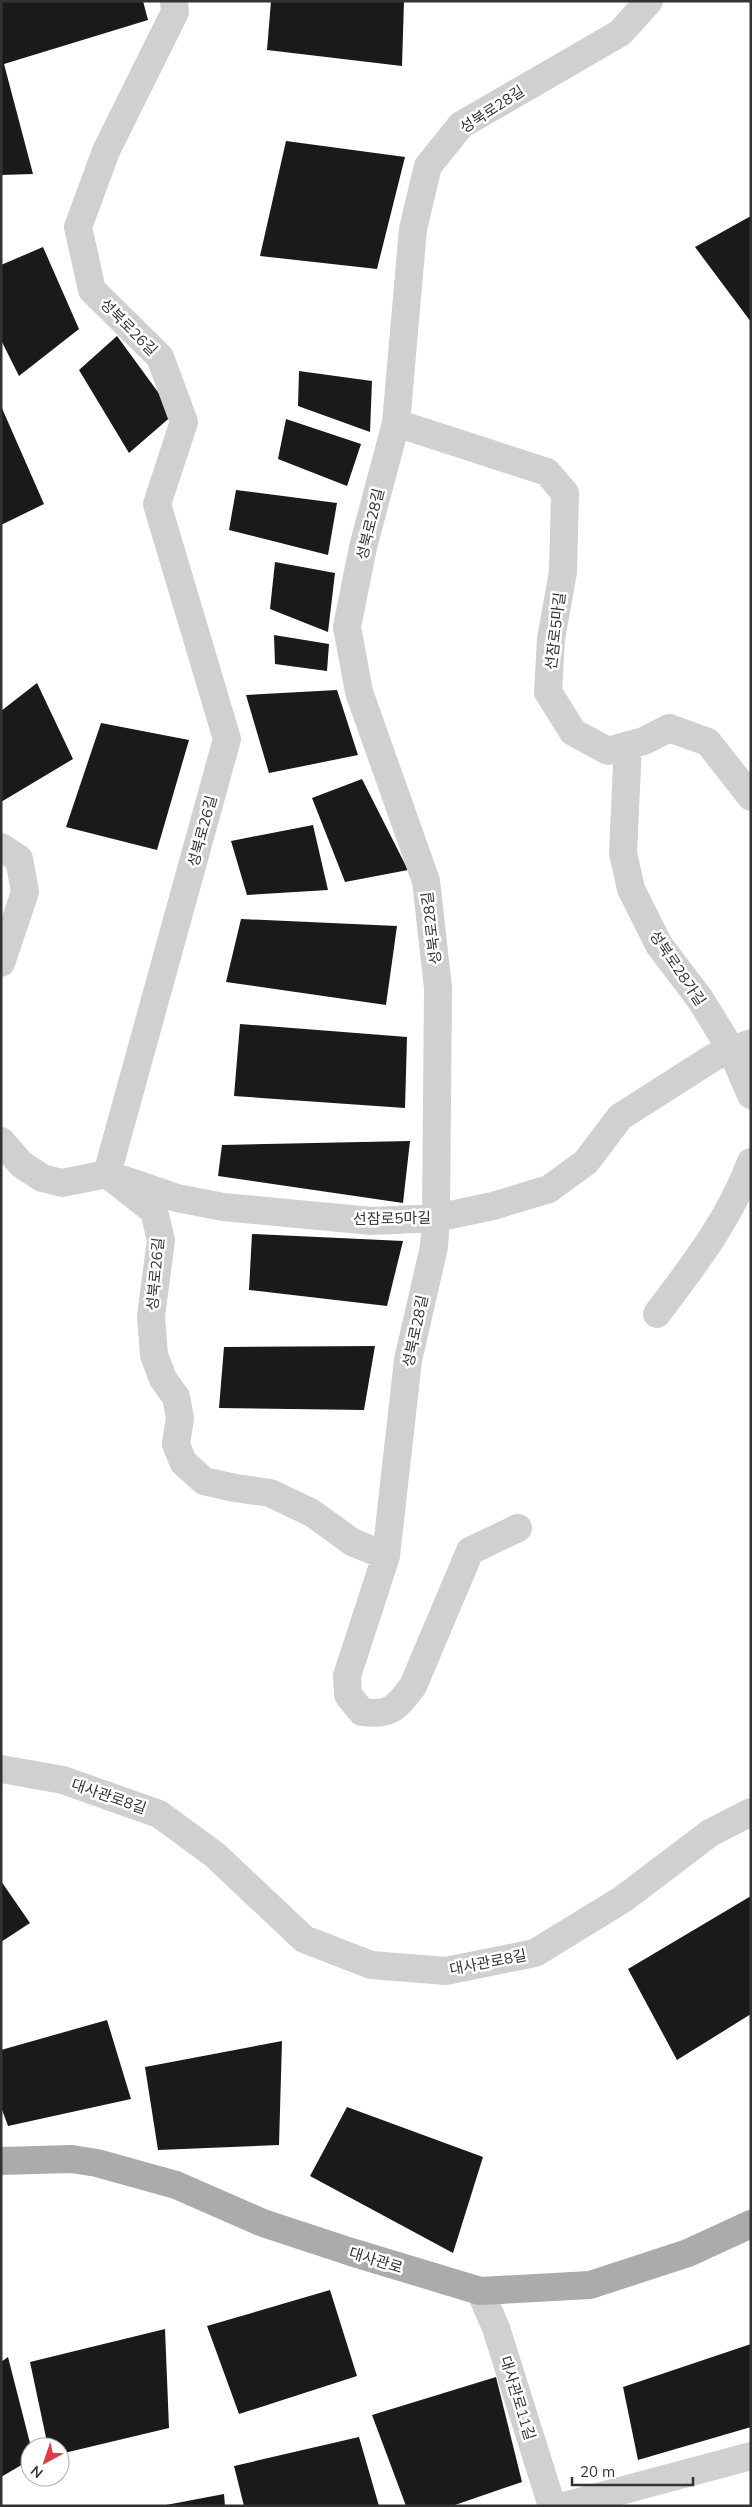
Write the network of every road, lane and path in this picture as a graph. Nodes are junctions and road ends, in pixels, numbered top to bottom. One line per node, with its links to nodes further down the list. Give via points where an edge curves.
1 (174, 1): 12 (street, 성북로26길, via 175,12 106,151 78,227 92,290 160,357 184,422 157,504 227,739)
2 (649, 1): 3 (street, 성북로28길, via 620,33 462,125 428,166 413,229)
3 (396, 423): 4 (street, 선잠로5마길, via 547,472 565,493 563,572 551,639 548,692 573,732 608,751); 13 (street, 성북로28길, via 363,548 348,627 359,692 426,882 438,988)
4 (628, 746): 5 (street, 선잠로5마길, via 644,742 669,728 708,742); 8 (street, 성북로28가길, via 623,853 631,889 659,945)
5 (751, 797)
6 (1, 847): 7 (street, via 19,859 25,892)
7 (1, 963)
8 (741, 1047): 9 (street, 성북로28가길); 13 (street, 선잠로5마길, via 714,1057 620,1117 586,1162 549,1189 494,1206)
9 (751, 1095)
10 (1, 1141): 12 (street, via 21,1164 42,1178 62,1183)
11 (751, 1162): 14 (street, via 737,1198 706,1248)
12 (107, 1174): 13 (street, 선잠로5마길, via 177,1198 222,1207 372,1221); 16 (street, 성북로26길, via 154,1211 161,1240 151,1316 154,1355 163,1379 176,1397 180,1418 176,1444 183,1462 204,1480 270,1493 312,1513 352,1542)
13 (436, 1218): 16 (street, 성북로28길, via 434,1247 408,1360)
14 (657, 1314)
15 (518, 1528): 16 (street, 성북로28길, via 470,1552 413,1686 399,1704 381,1715 362,1712 348,1695 347,1676)
16 (386, 1556)
17 (3, 1767): 18 (street, 대사관로8길, via 63,1780 159,1814 215,1855 304,1939 371,1965 446,1971 535,1953 623,1898 710,1833)
18 (751, 1812)
19 (1, 2161): 21 (main road, 대사관로, via 72,2159 97,2162 176,2185 263,2223)
20 (751, 2224): 21 (main road, 대사관로, via 688,2253 590,2285)
21 (480, 2290): 23 (street, 대사관로11길, via 496,2328)
22 (751, 2456): 24 (street)
23 (552, 2506)
24 (564, 2506)

